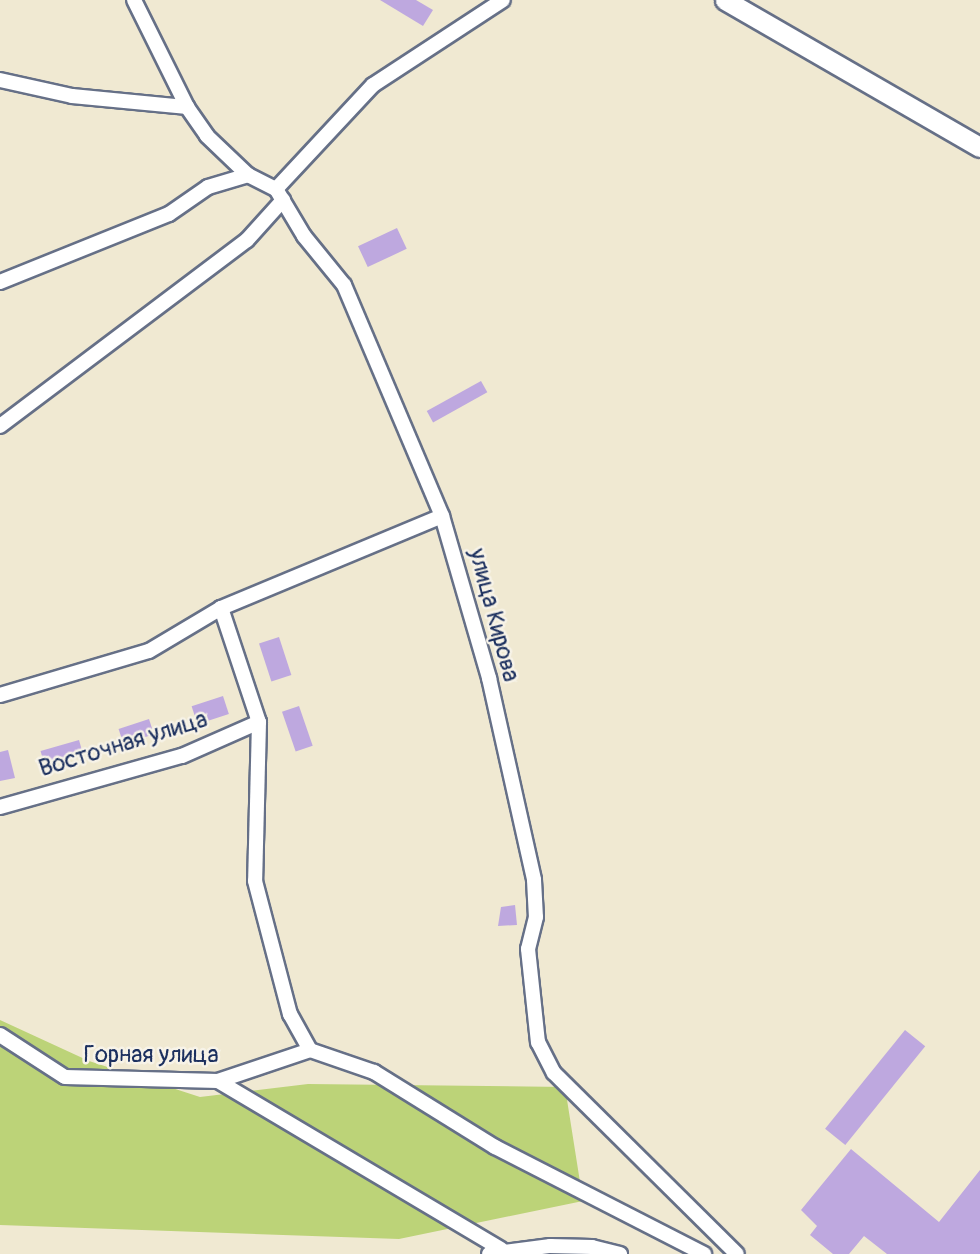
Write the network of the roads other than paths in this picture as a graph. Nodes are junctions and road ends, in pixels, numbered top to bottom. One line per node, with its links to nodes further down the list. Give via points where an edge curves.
1 (134, 0): 5 (street, улица Кирова)
2 (503, 0): 8 (street, via 373,85)
3 (724, 0): 6 (main road)
4 (0, 80): 5 (street, via 72,96)
5 (187, 107): 7 (street, улица Кирова, via 223,155)
6 (980, 147)
7 (248, 175): 8 (street, улица Кирова); 9 (street, via 208,187 169,214)
8 (279, 195): 10 (street, via 247,240); 11 (street, улица Кирова, via 360,315)
9 (0, 282)
10 (0, 426)
11 (442, 516): 12 (street); 22 (street, улица Кирова, via 489,678 534,880 536,917 528,949 538,1042 554,1073)
12 (221, 608): 13 (street, via 149,652); 14 (street)
13 (0, 695)
14 (258, 722): 15 (street, Восточная улица, via 182,756); 17 (street, via 255,881 290,1014)
15 (0, 807)
16 (0, 1035): 18 (street, Горная улица, via 65,1077)
17 (310, 1050): 18 (street, Горная улица, via 275,1066); 21 (street, via 374,1072 495,1147)
18 (218, 1081): 19 (street)
19 (495, 1252): 20 (street, via 592,1247)
20 (620, 1254)
21 (704, 1254)
22 (737, 1254)

